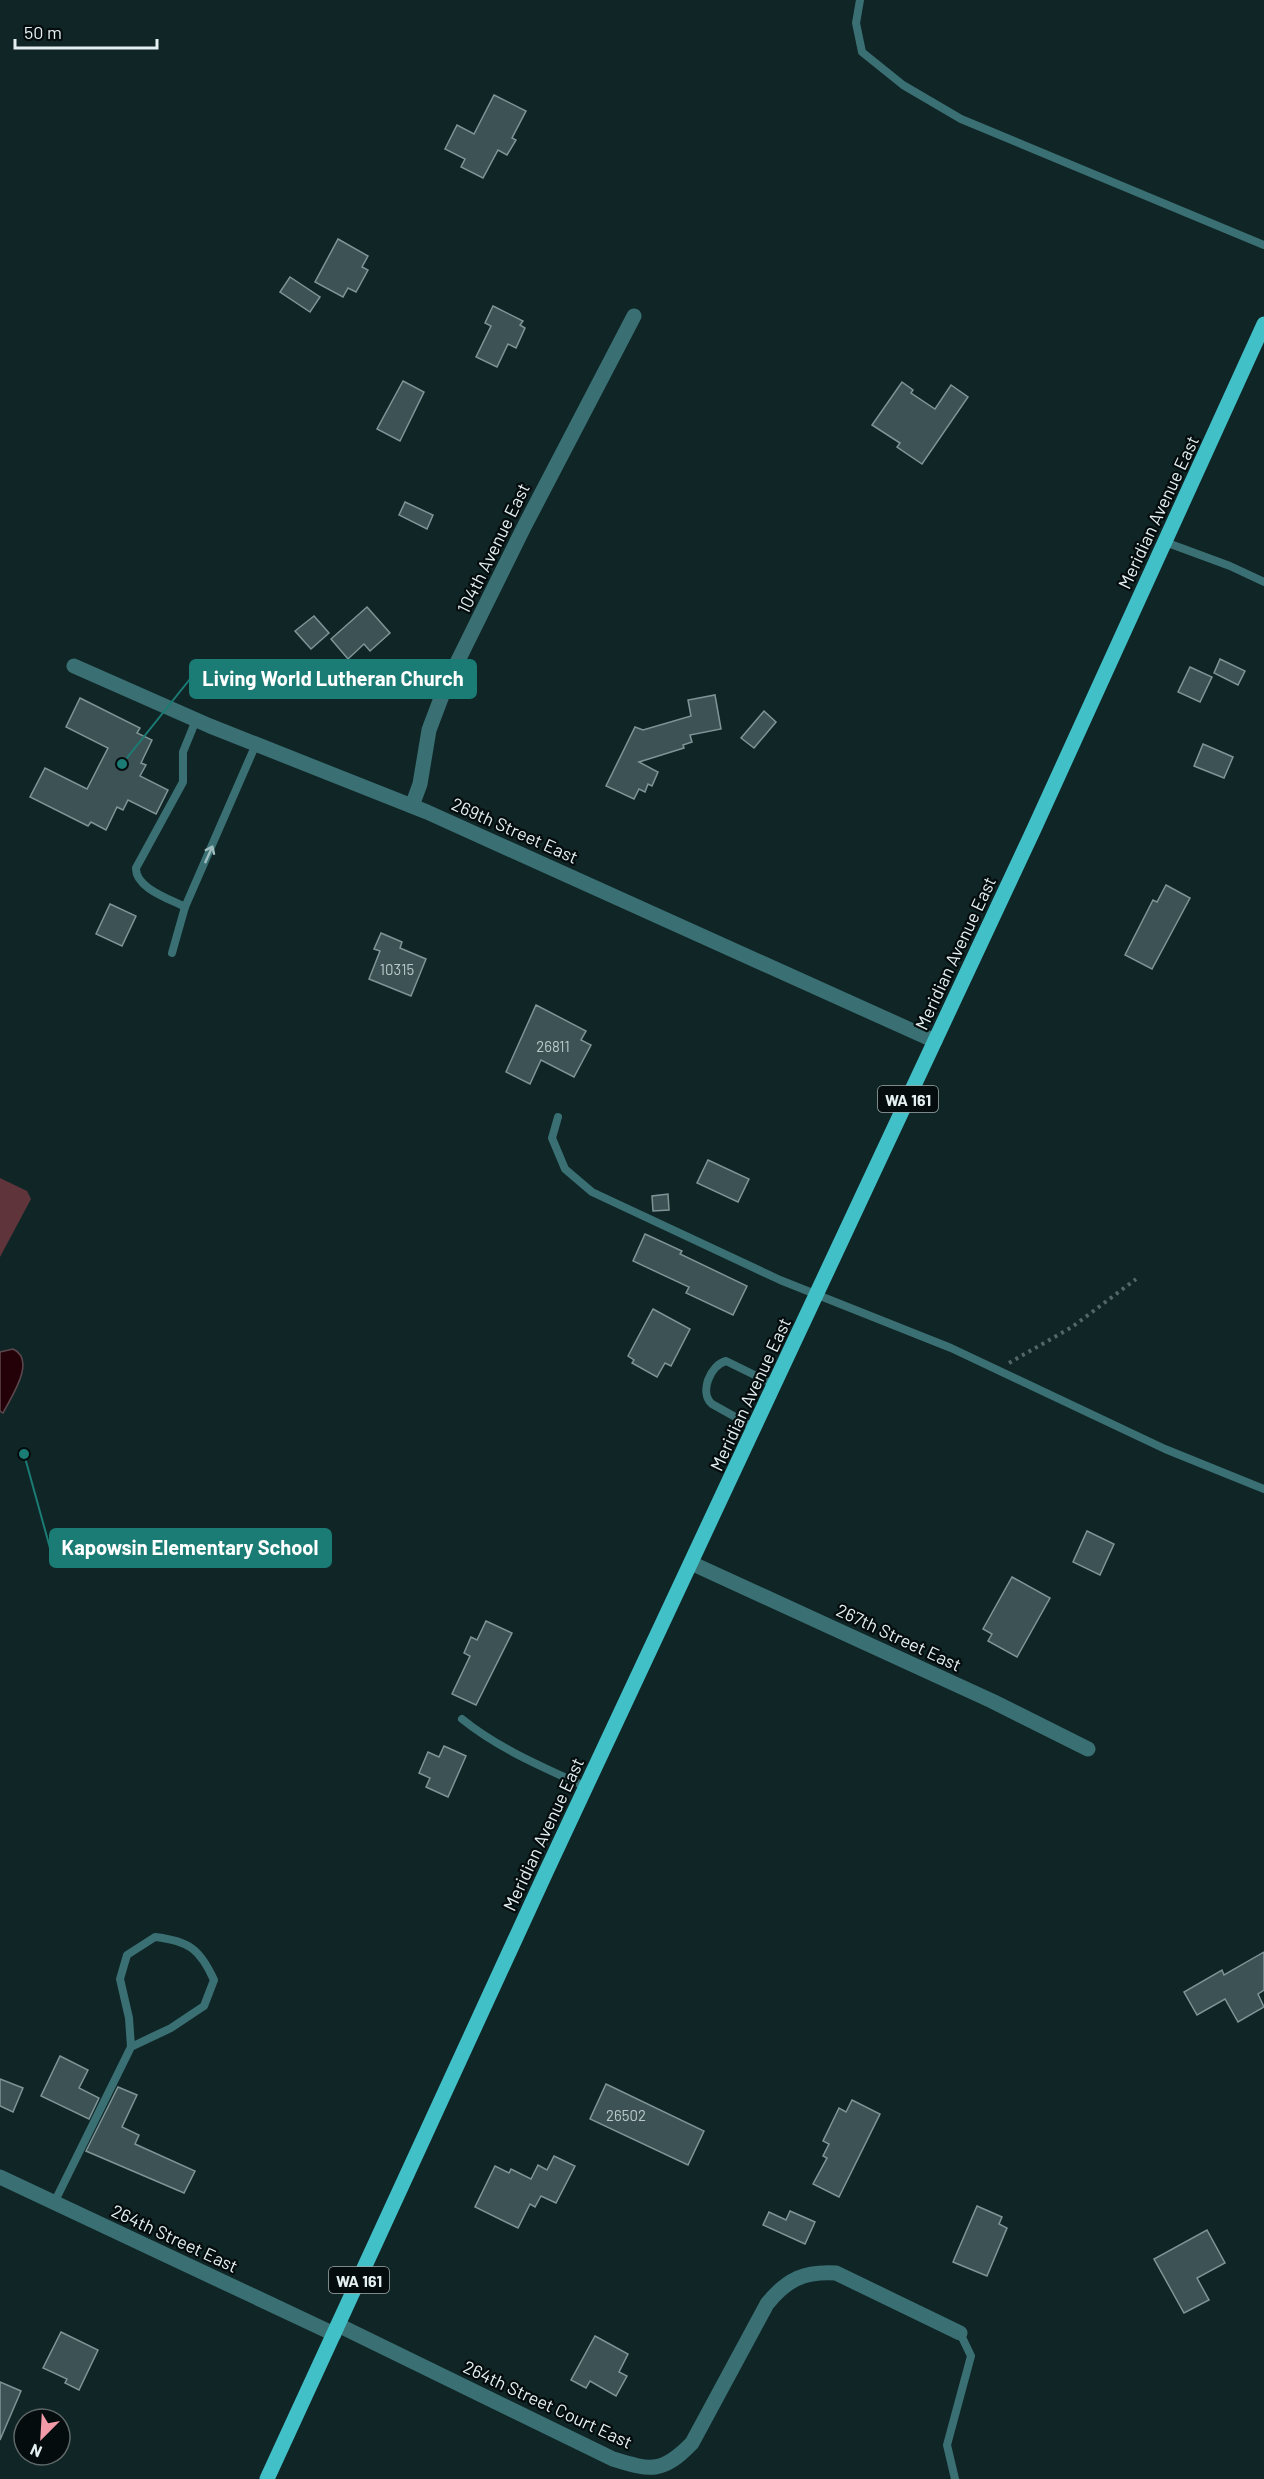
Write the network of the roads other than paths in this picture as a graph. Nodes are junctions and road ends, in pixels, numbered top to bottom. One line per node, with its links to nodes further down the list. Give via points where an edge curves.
1 (860, 0): 2 (lane, via 856,24 862,52 903,85 961,119)
2 (1264, 245)
3 (634, 316): 10 (street, 104th Avenue East, via 446,685 429,730 420,784)
4 (1264, 324): 5 (main road, Meridian Avenue East / WA 161)
5 (1165, 542): 6 (lane); 13 (main road, Meridian Avenue East / WA 161)
6 (1264, 582)
7 (74, 666): 8 (street, 269th Street East)
8 (196, 720): 9 (street, 269th Street East); 11 (lane, via 183,752 183,782 136,868 141,883)
9 (256, 744): 10 (street, 269th Street East); 11 (lane, one-way to 9)
10 (412, 806): 13 (street, 269th Street East)
11 (185, 907): 12 (lane)
12 (172, 953)
13 (935, 1041): 15 (main road, Meridian Avenue East / WA 161)
14 (558, 1117): 15 (lane, via 552,1138 561,1159 566,1169 592,1192)
15 (818, 1294): 16 (main road, Meridian Avenue East / WA 161); 18 (lane, via 998,1370 1165,1449)
16 (775, 1385): 17 (main road, Meridian Avenue East / WA 161); 17 (lane, via 726,1361 717,1365 705,1389 707,1400)
17 (755, 1428): 19 (main road, Meridian Avenue East / WA 161)
18 (1264, 1489)
19 (691, 1563): 21 (street, 267th Street East); 22 (main road, Meridian Avenue East / WA 161)
20 (462, 1719): 22 (lane, via 509,1751)
21 (1088, 1749)
22 (586, 1787): 26 (main road, Meridian Avenue East / WA 161)
23 (131, 2048): 23 (lane, via 204,2006 214,1980 204,1958 180,1940 155,1937 127,1955 120,1978); 25 (lane)
24 (0, 2177): 25 (street, 264th Street East)
25 (54, 2203): 26 (street, 264th Street East)
26 (336, 2330): 27 (street, 264th Street Court East, via 613,2459 638,2467 658,2467 674,2461 692,2443 767,2304 780,2288 799,2277 814,2271 836,2272); 28 (main road, Meridian Avenue East / WA 161)
27 (960, 2333): 29 (lane, via 971,2356 947,2445)
28 (267, 2479)
29 (956, 2479)

